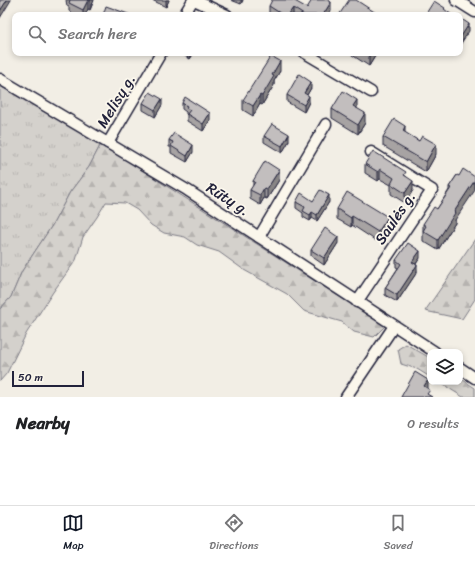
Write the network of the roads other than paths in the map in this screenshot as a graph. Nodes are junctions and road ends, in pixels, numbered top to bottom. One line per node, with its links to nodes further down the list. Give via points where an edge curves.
1 (193, 0): 3 (street); 4 (street)
2 (456, 0): 5 (street)
3 (186, 12)
4 (219, 12)
5 (475, 12)
6 (159, 56): 11 (street, Melisų g.)
7 (310, 56): 9 (street)
8 (0, 79): 11 (street, Rūtų g.)
9 (371, 92)
10 (326, 124): 13 (street)
11 (108, 143): 13 (street, Rūtų g.)
12 (371, 152): 14 (street, Saulės g., via 432,190)
13 (259, 237): 14 (street, Rūtų g.)
14 (357, 302): 15 (street, Rūtų g.)
15 (394, 326): 16 (street, Rūtų g.); 19 (street)
16 (430, 349)
17 (463, 370): 18 (street)
18 (475, 378)
19 (346, 397)

